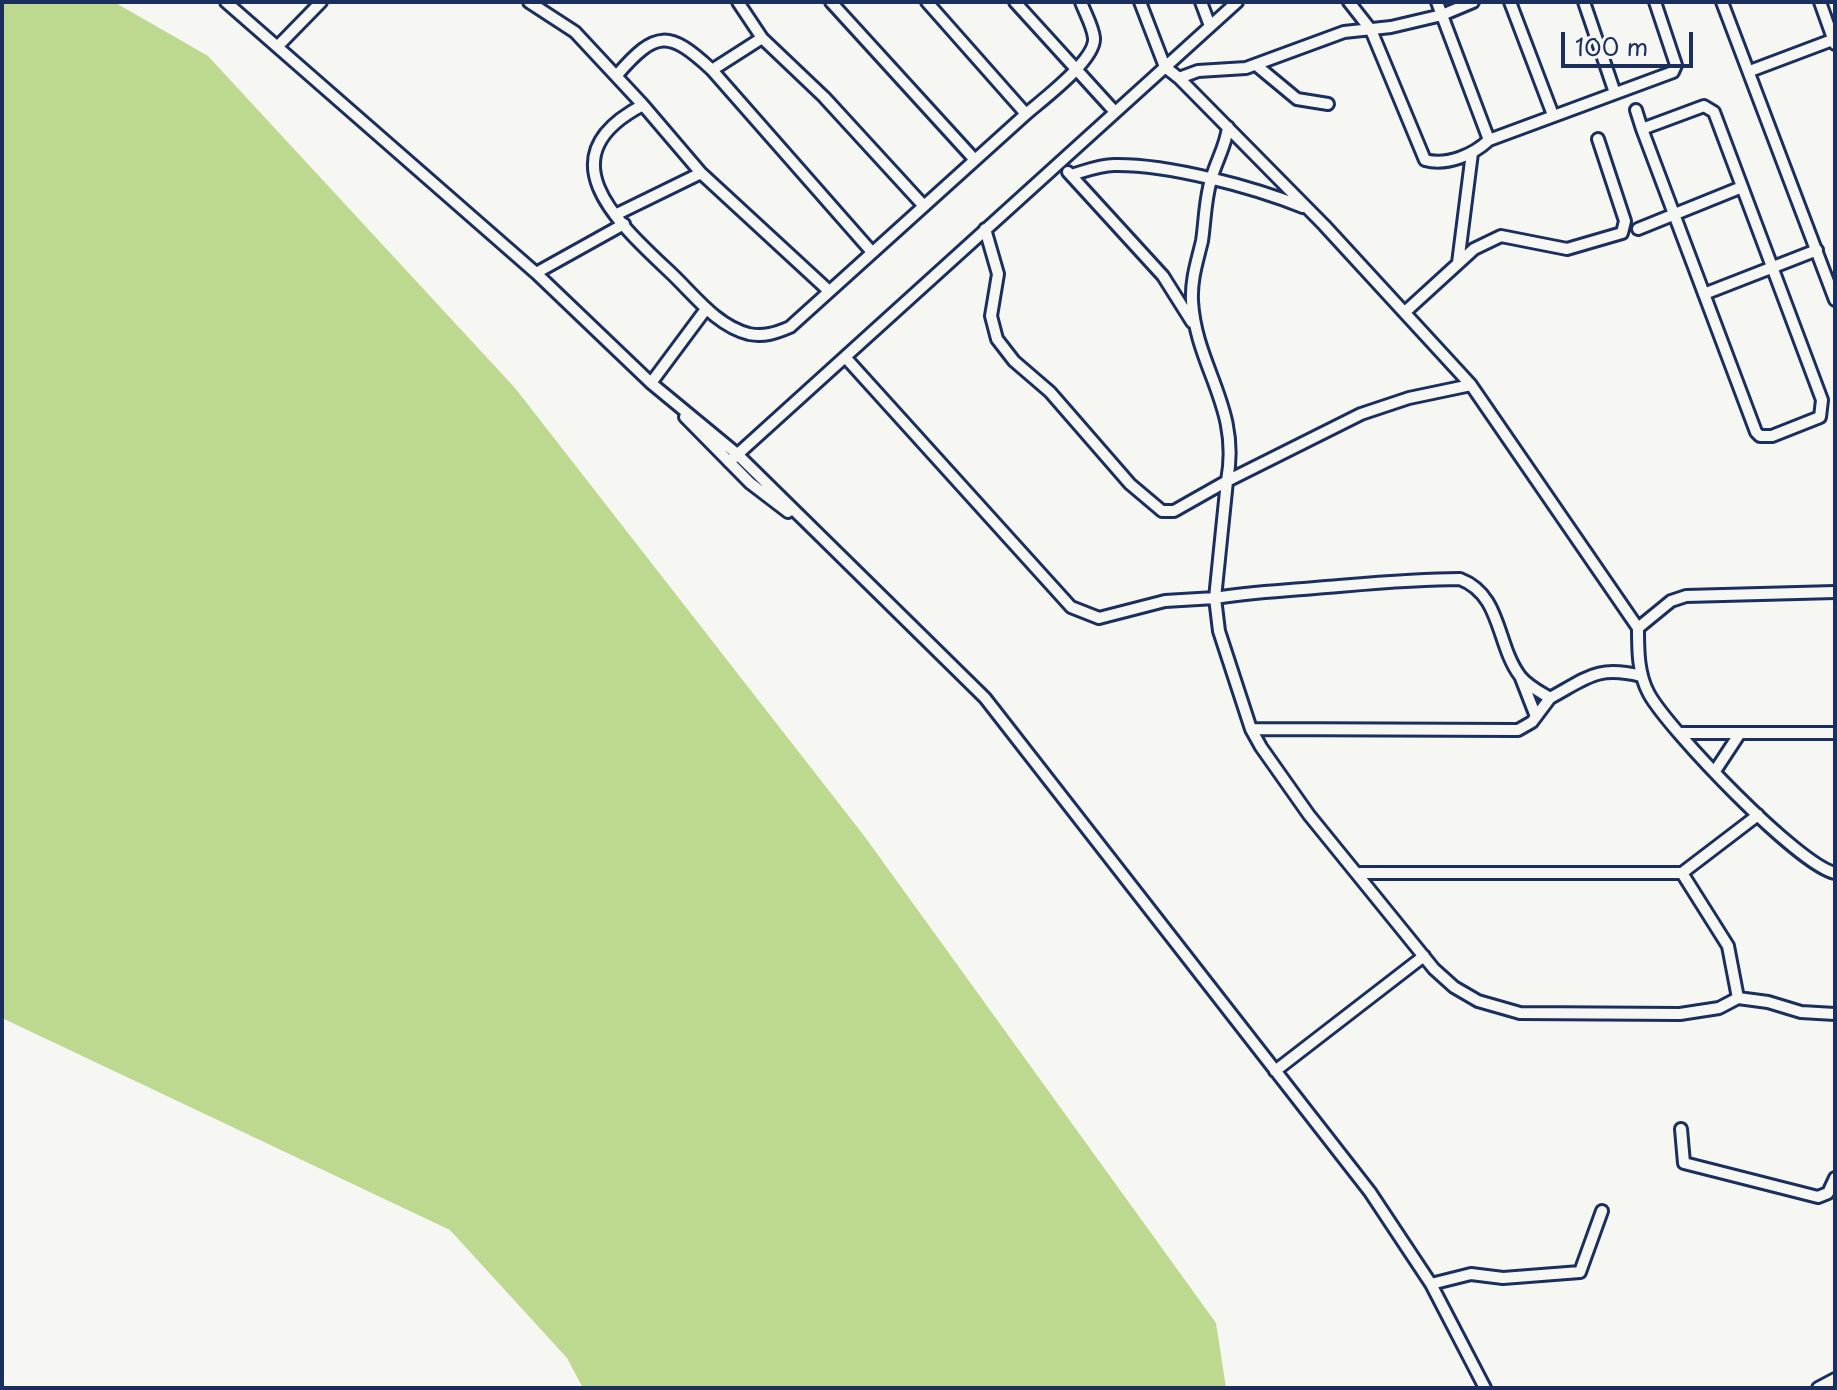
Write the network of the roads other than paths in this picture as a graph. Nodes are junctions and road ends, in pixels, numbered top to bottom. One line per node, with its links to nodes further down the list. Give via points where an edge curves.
1 (321, 2): 25 (street)
2 (529, 2): 31 (street, via 575,32)
3 (738, 2): 23 (street)
4 (831, 2): 45 (street)
5 (927, 2): 38 (street)
6 (1015, 2): 29 (street)
7 (1081, 2): 29 (street, via 1094,42)
8 (1140, 2): 27 (street)
9 (1201, 2): 21 (street)
10 (1237, 2): 21 (street)
11 (1349, 2): 22 (street)
12 (1437, 2): 20 (street)
13 (1473, 2): 20 (street)
14 (1510, 2): 39 (street)
15 (1584, 2): 33 (street)
16 (1655, 2): 33 (street, via 1676,65 1673,72)
17 (1722, 2): 30 (street)
18 (1820, 2): 24 (street)
19 (228, 3): 25 (street)
20 (1442, 15): 22 (street); 43 (street)
21 (1210, 26): 27 (street)
22 (1371, 30): 26 (street, via 1344,32); 44 (street, via 1425,160 1439,162)
23 (762, 38): 28 (street); 51 (street)
24 (1835, 41): 30 (street)
25 (279, 45): 62 (street)
26 (1256, 65): 32 (street); 34 (street, via 1297,99)
27 (1165, 67): 32 (street); 37 (street)
28 (712, 70): 31 (street, via 677,41 663,39 639,51); 59 (street)
29 (1076, 70): 37 (street); 38 (street)
30 (1750, 71): 58 (street)
31 (617, 75): 35 (street)
32 (1179, 78): 40 (street)
33 (1615, 93): 39 (street)
34 (1328, 104)
35 (643, 105): 47 (street); 53 (street, via 610,125 597,147 595,178)
36 (1636, 110): 41 (street)
37 (1115, 112): 46 (street)
38 (1026, 114): 45 (street)
39 (1553, 115): 43 (street)
40 (1228, 127): 49 (street); 52 (street)
41 (1642, 129): 50 (street, via 1709,107); 54 (street)
42 (1598, 139): 60 (street, via 1625,221 1622,233 1567,249 1501,236)
43 (1489, 140): 44 (street)
44 (1472, 153): 60 (street)
45 (975, 160): 51 (street)
46 (1059, 163): 48 (street); 56 (street)
47 (701, 173): 53 (street); 63 (street)
48 (1071, 175): 49 (street, via 1112,165 1142,166); 68 (street, via 1163,276)
49 (1211, 180): 52 (street); 68 (street, via 1191,279)
50 (1742, 187): 54 (street); 61 (street)
51 (923, 205): 59 (street)
52 (1309, 210): 67 (street)
53 (615, 215): 55 (street)
54 (1675, 215): 57 (street); 64 (street)
55 (624, 224): 62 (street); 66 (street)
56 (985, 229): 69 (street); 77 (street, via 998,274 991,316 997,339 1130,484 1168,513)
57 (1638, 229)
58 (1817, 250): 61 (street); 65 (street)
59 (871, 251): 63 (street)
60 (1458, 263): 67 (street)
61 (1773, 267): 64 (street); 64 (street, via 1823,408 1820,417 1772,436 1756,432)
62 (536, 273): 70 (street)
63 (829, 291): 66 (street, via 790,327 763,336 735,329)
64 (1704, 294)
65 (1835, 300)
66 (706, 309): 70 (street)
67 (1405, 312): 71 (street)
68 (1195, 327): 77 (street, via 1228,419)
69 (845, 357): 74 (street); 80 (street, via 1071,607 1099,618 1165,601)
70 (651, 383): 72 (street)
71 (1471, 385): 77 (street, via 1361,414); 81 (street)
72 (671, 400): 73 (street); 75 (street)
73 (722, 440): 74 (street); 75 (street)
74 (751, 441): 75 (street); 76 (street)
75 (733, 458): 76 (street); 78 (street)
76 (755, 471): 78 (street)
77 (1227, 481): 80 (street)
78 (808, 527): 98 (street, via 985,698)
79 (1835, 592): 81 (street, via 1686,596 1671,601)
80 (1215, 598): 83 (street, via 1370,580 1460,579 1485,596); 86 (street, via 1219,631)
81 (1638, 628): 82 (street)
82 (1641, 676): 84 (street, via 1608,670); 87 (street)
83 (1521, 677): 84 (street); 85 (street)
84 (1550, 698): 85 (street)
85 (1535, 714): 86 (street, via 1518,730)
86 (1251, 729): 92 (street, via 1272,766)
87 (1680, 733): 88 (street); 90 (street)
88 (1740, 733): 89 (street); 90 (street)
89 (1835, 733)
90 (1715, 771): 91 (street)
91 (1758, 815): 93 (street); 94 (street, via 1814,864)
92 (1360, 873): 93 (street); 95 (street)
93 (1682, 873): 96 (street, via 1728,946)
94 (1835, 873)
95 (1424, 956): 96 (street, via 1454,987 1478,1001 1520,1013 1680,1014 1719,1008); 98 (street)
96 (1738, 998): 97 (street)
97 (1835, 1014)
98 (1275, 1071): 102 (street, via 1370,1192)
99 (1681, 1129): 100 (street, via 1684,1163 1708,1171 1818,1197 1828,1193)
100 (1835, 1178)
101 (1602, 1211): 102 (street, via 1580,1272 1503,1278 1471,1274)
102 (1431, 1284): 104 (street)
103 (1835, 1379): 105 (street)
104 (1485, 1388)
105 (1818, 1388)

